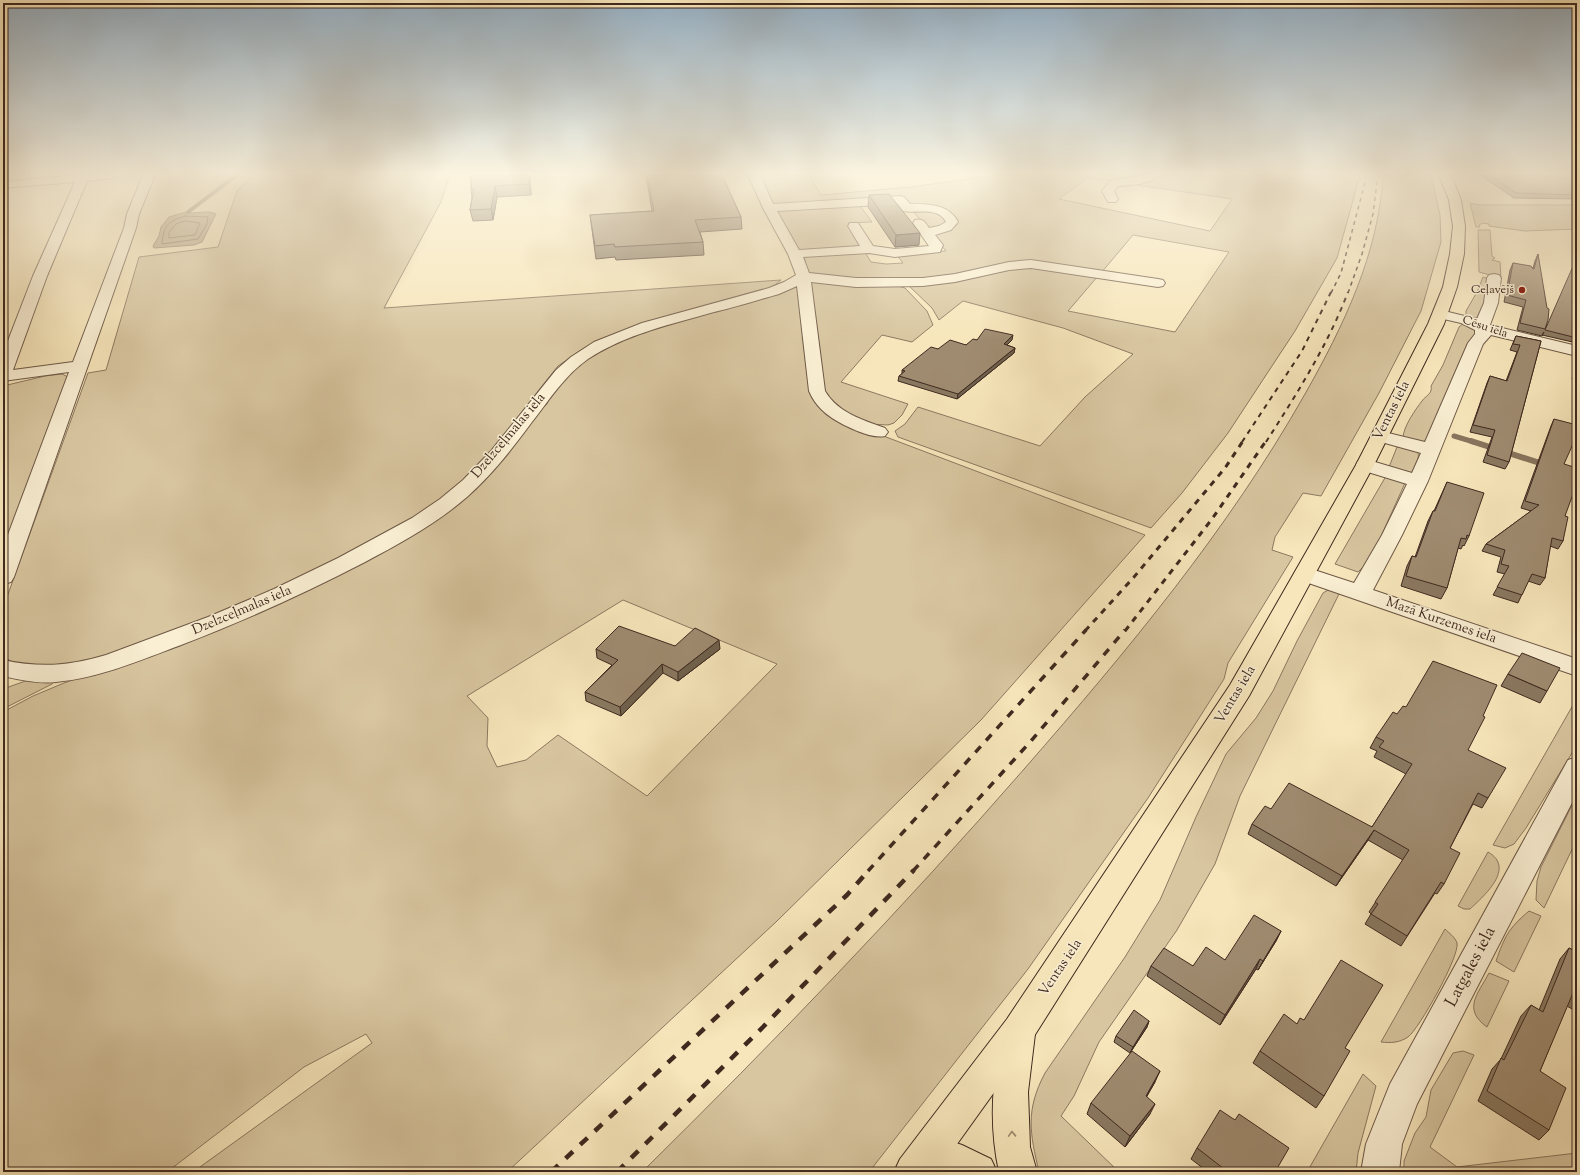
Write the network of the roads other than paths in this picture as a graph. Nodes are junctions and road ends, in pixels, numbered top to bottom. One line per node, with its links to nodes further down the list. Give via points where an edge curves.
1 (59, 230): 17 (street, via 16,336)
2 (129, 230): 16 (street)
3 (781, 230): 9 (street)
4 (856, 230): 8 (street)
5 (942, 230): 7 (street)
6 (1459, 230): 13 (main road, Ventas iela, via 1455,270)
7 (927, 232): 8 (street, via 936,245 935,249 895,253)
8 (869, 249): 9 (street)
9 (795, 254): 10 (street)
10 (804, 276): 12 (street, via 847,283 921,283 965,276 1012,264 1031,264); 18 (street, via 820,399 838,414); 26 (street, Dzelzceļmalas iela, via 774,290 619,336 583,355 560,374 503,448 461,492 391,540 305,584 242,613 110,662 55,674)
11 (1494, 278): 14 (street, via 1492,303)
12 (1158, 283)
13 (1440, 314): 14 (street, Cēsu iela, via 1472,322); 19 (main road, Ventas iela)
14 (1482, 328): 15 (street, Cēsu iela); 20 (street, via 1483,335 1476,343)
15 (1577, 351)
16 (80, 366): 17 (street); 24 (street)
17 (3, 376)
18 (879, 432)
19 (1380, 436): 20 (street); 21 (main road, Ventas iela)
20 (1432, 450): 22 (street)
21 (1365, 465): 22 (street); 23 (main road, Ventas iela)
22 (1418, 481): 25 (street)
23 (1305, 574): 25 (street, Mazā Kurzemes iela); 29 (main road, Ventas iela, via 1240,690)
24 (3, 577)
25 (1360, 593): 27 (street, Mazā Kurzemes iela)
26 (3, 668)
27 (1577, 668)
28 (1577, 767): 33 (street, Latgales iela, via 1402,1096 1384,1144)
29 (1019, 1030): 30 (main road, Ventas iela); 32 (main road, one-way to 29, via 1012,1146 1010,1092)
30 (927, 1165): 31 (main road, via 962,1163)
31 (978, 1172)
32 (1018, 1172)
33 (1380, 1172)

